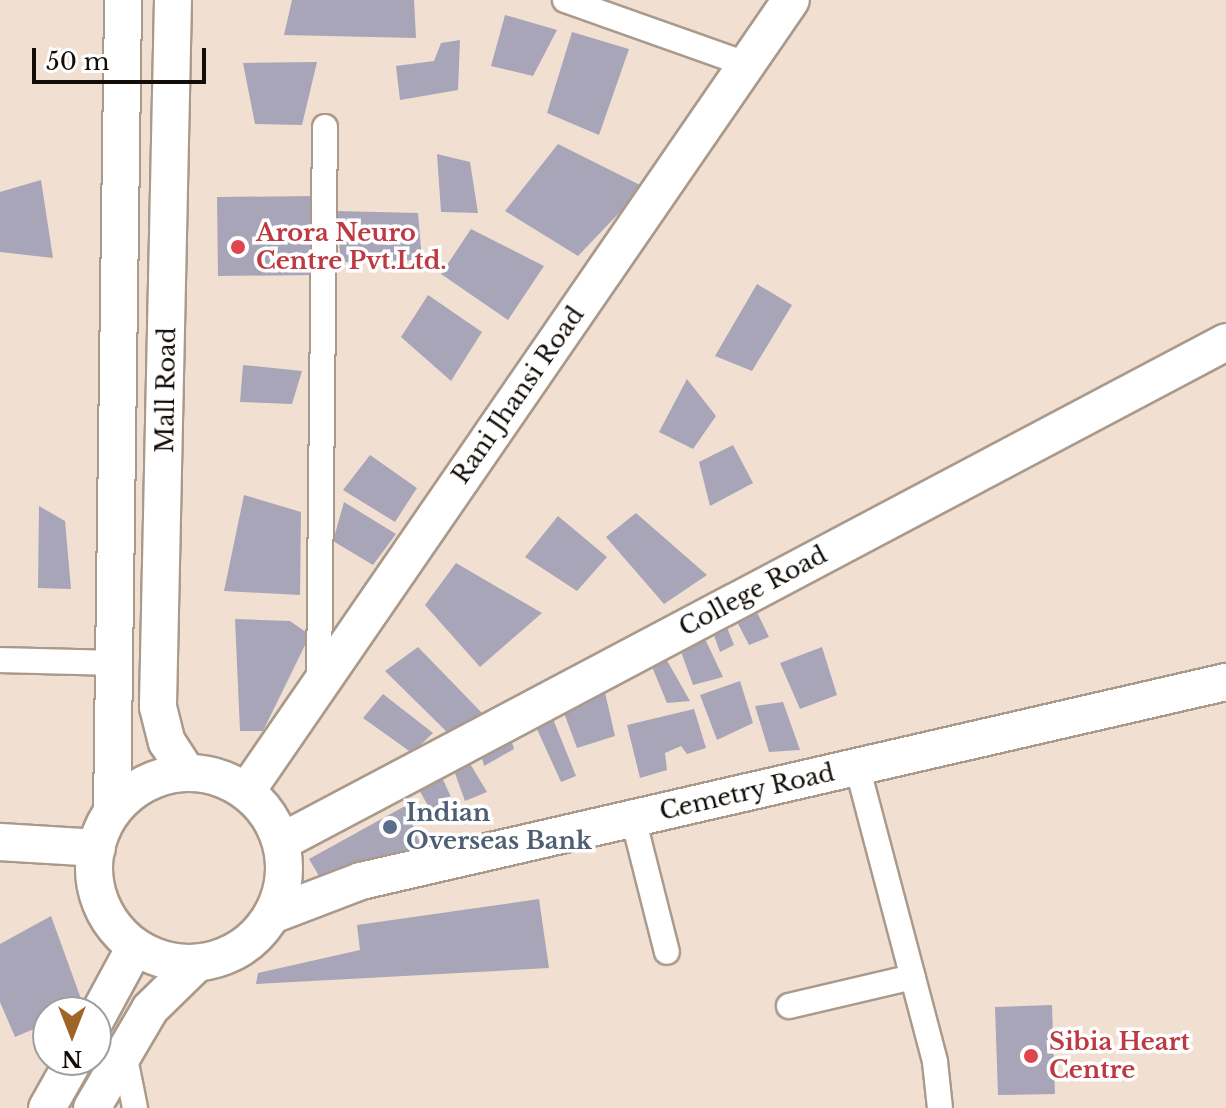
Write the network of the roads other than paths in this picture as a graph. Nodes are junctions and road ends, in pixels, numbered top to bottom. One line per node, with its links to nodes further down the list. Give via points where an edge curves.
1 (123, 0): 9 (street, Mall Road)
2 (173, 0): 13 (street, Mall Road, via 158,707 167,742)
3 (565, 0): 5 (street)
4 (791, 0): 5 (street, Rani Jhansi Road)
5 (749, 65): 10 (street, Rani Jhansi Road)
6 (325, 127): 10 (street)
7 (1226, 342): 18 (street, College Road)
8 (0, 660): 9 (street)
9 (115, 663): 15 (street, Mall Road)
10 (319, 679): 14 (street, Rani Jhansi Road)
11 (1226, 682): 12 (street, Cemetry Road)
12 (857, 766): 16 (street, Cemetry Road); 26 (street)
13 (187, 773): 14 (street, via 218,777); 15 (street, via 158,778)
14 (246, 792): 18 (street, via 268,814)
15 (112, 811): 19 (street)
16 (633, 818): 21 (street, Cemetry Road); 24 (street)
17 (0, 842): 19 (street)
18 (283, 858): 21 (street); 22 (street)
19 (96, 861): 20 (street); 23 (street, via 112,924)
20 (0, 866)
21 (361, 881): 22 (street, Cemetry Road)
22 (272, 915): 25 (street, via 253,939 227,955)
23 (135, 947): 25 (street, via 165,960); 27 (street)
24 (667, 952)
25 (197, 963): 29 (street, via 150,1009)
26 (913, 977): 28 (street); 34 (street)
27 (108, 996)
28 (789, 1006)
29 (124, 1053): 32 (street); 33 (street)
30 (65, 1076): 31 (street)
31 (47, 1108)
32 (92, 1108)
33 (135, 1108)
34 (940, 1108)

